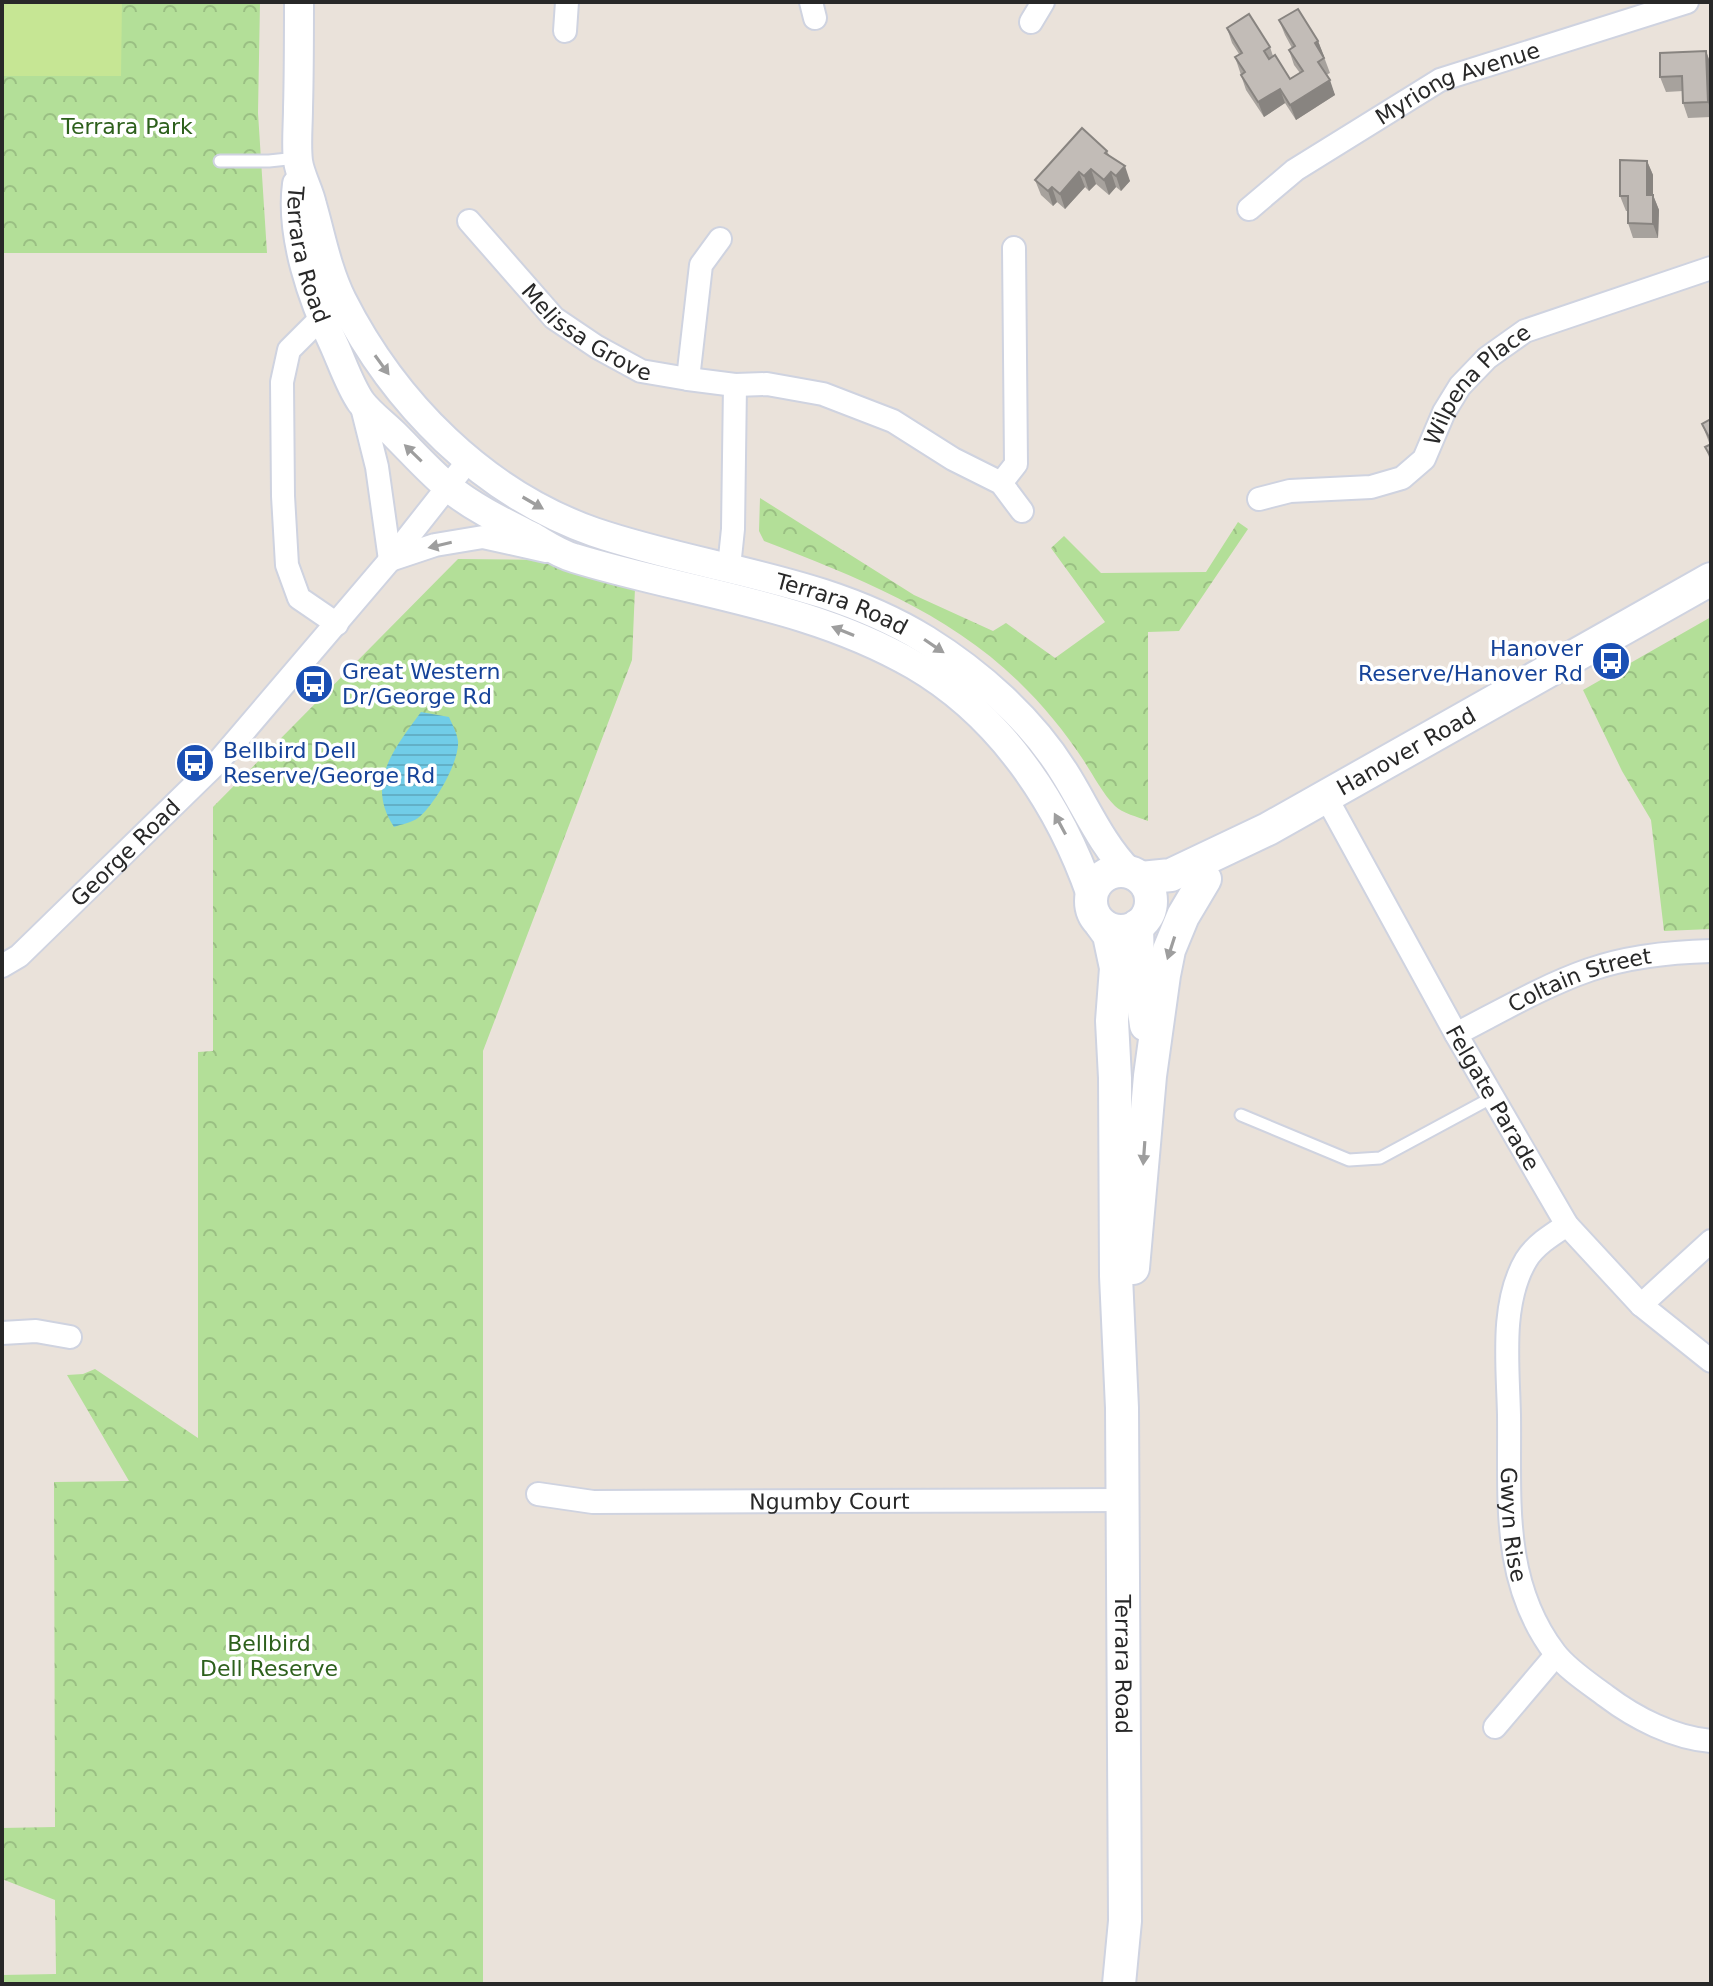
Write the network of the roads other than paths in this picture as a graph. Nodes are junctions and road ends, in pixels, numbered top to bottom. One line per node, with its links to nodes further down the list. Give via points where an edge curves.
1 (299, 2): 8 (street, Terrara Road)
2 (567, 2): 6 (street)
3 (1043, 2): 5 (street)
4 (1687, 2): 9 (street, Myriong Avenue, via 1440,80 1295,170)
5 (1031, 22)
6 (565, 31)
7 (220, 161): 8 (lane)
8 (298, 162): 14 (street, Terrara Road, via 297,227); 18 (street, Terrara Road, one-way to 18, via 341,298 402,392)
9 (1249, 209)
10 (469, 221): 15 (street, Melissa Grove, via 554,318 641,371)
11 (720, 239): 15 (street, via 701,265)
12 (1014, 248): 19 (street, via 1016,464)
13 (1711, 268): 21 (street, Wilpena Place, via 1525,331 1460,386 1424,459 1402,478 1371,487 1290,491)
14 (321, 318): 17 (street, Terrara Road); 28 (street, via 289,350 282,382 283,496 287,565 299,598)
15 (688, 379): 16 (street, Melissa Grove)
16 (735, 385): 19 (street, Melissa Grove, via 767,384 823,394 893,421); 25 (street)
17 (361, 403): 20 (street, Terrara Road, one-way to 17); 24 (street, via 377,467)
18 (468, 461): 20 (street); 25 (street, Terrara Road, one-way to 25, via 548,512 593,532)
19 (1001, 483): 22 (street, Melissa Grove)
20 (448, 487): 23 (street, Terrara Road); 24 (street, George Road)
21 (1259, 499)
22 (1022, 511)
23 (570, 557): 24 (street, Terrara Road, one-way to 24, via 483,537); 27 (street, Terrara Road)
24 (390, 560): 28 (street, George Road)
25 (729, 567): 27 (street); 31 (street, Terrara Road, one-way to 31, via 854,603 960,664 1038,738 1115,858)
26 (1711, 579): 29 (main road, Hanover Road)
27 (719, 595): 33 (street, Terrara Road, one-way to 27, via 1079,861 1038,787 972,707 874,643 795,614)
28 (337, 624): 36 (street, George Road, via 217,763 19,956)
29 (1326, 797): 30 (main road, Hanover Road); 37 (street, Felgate Parade)
30 (1268, 829): 31 (main road, Hanover Road, via 1171,875); 32 (main road, Hanover Road)
31 (1135, 875): 33 (main road, via 1111,872 1102,877); 34 (main road, via 1151,896)
32 (1205, 879): 34 (main road, Hanover Road); 38 (main road, Terrara Road, one-way to 38, via 1169,950)
33 (1096, 909): 34 (main road, via 1119,931); 47 (main road, Terrara Road, via 1116,968 1114,1177)
34 (1141, 922): 38 (main road, Terrara Road, via 1138,967)
35 (1711, 951): 37 (street, Coltain Street, via 1636,957 1590,970)
36 (2, 966)
37 (1456, 1034): 39 (street, Felgate Parade)
38 (1150, 1076): 47 (main road, Terrara Road, one-way to 47)
39 (1493, 1097): 40 (lane, via 1380,1158 1349,1160); 41 (street, Felgate Parade)
40 (1241, 1115)
41 (1567, 1225): 43 (street, Felgate Parade); 50 (street, Gwyn Rise, via 1527,1257 1509,1315 1512,1556 1522,1592)
42 (1711, 1241): 43 (street)
43 (1641, 1305): 46 (street, Felgate Parade)
44 (2, 1333): 45 (street)
45 (70, 1337)
46 (1711, 1361)
47 (1122, 1408): 49 (main road, Terrara Road)
48 (538, 1494): 49 (street, Ngumby Court, via 593,1502)
49 (1122, 1500): 53 (main road, Terrara Road)
50 (1556, 1655): 51 (street); 52 (street, Gwyn Rise, via 1638,1717)
51 (1495, 1727)
52 (1711, 1741)
53 (1125, 1921): 54 (main road, Terrara Road); 55 (main road, Terrara Road)
54 (1119, 1984)
55 (1136, 1984)

